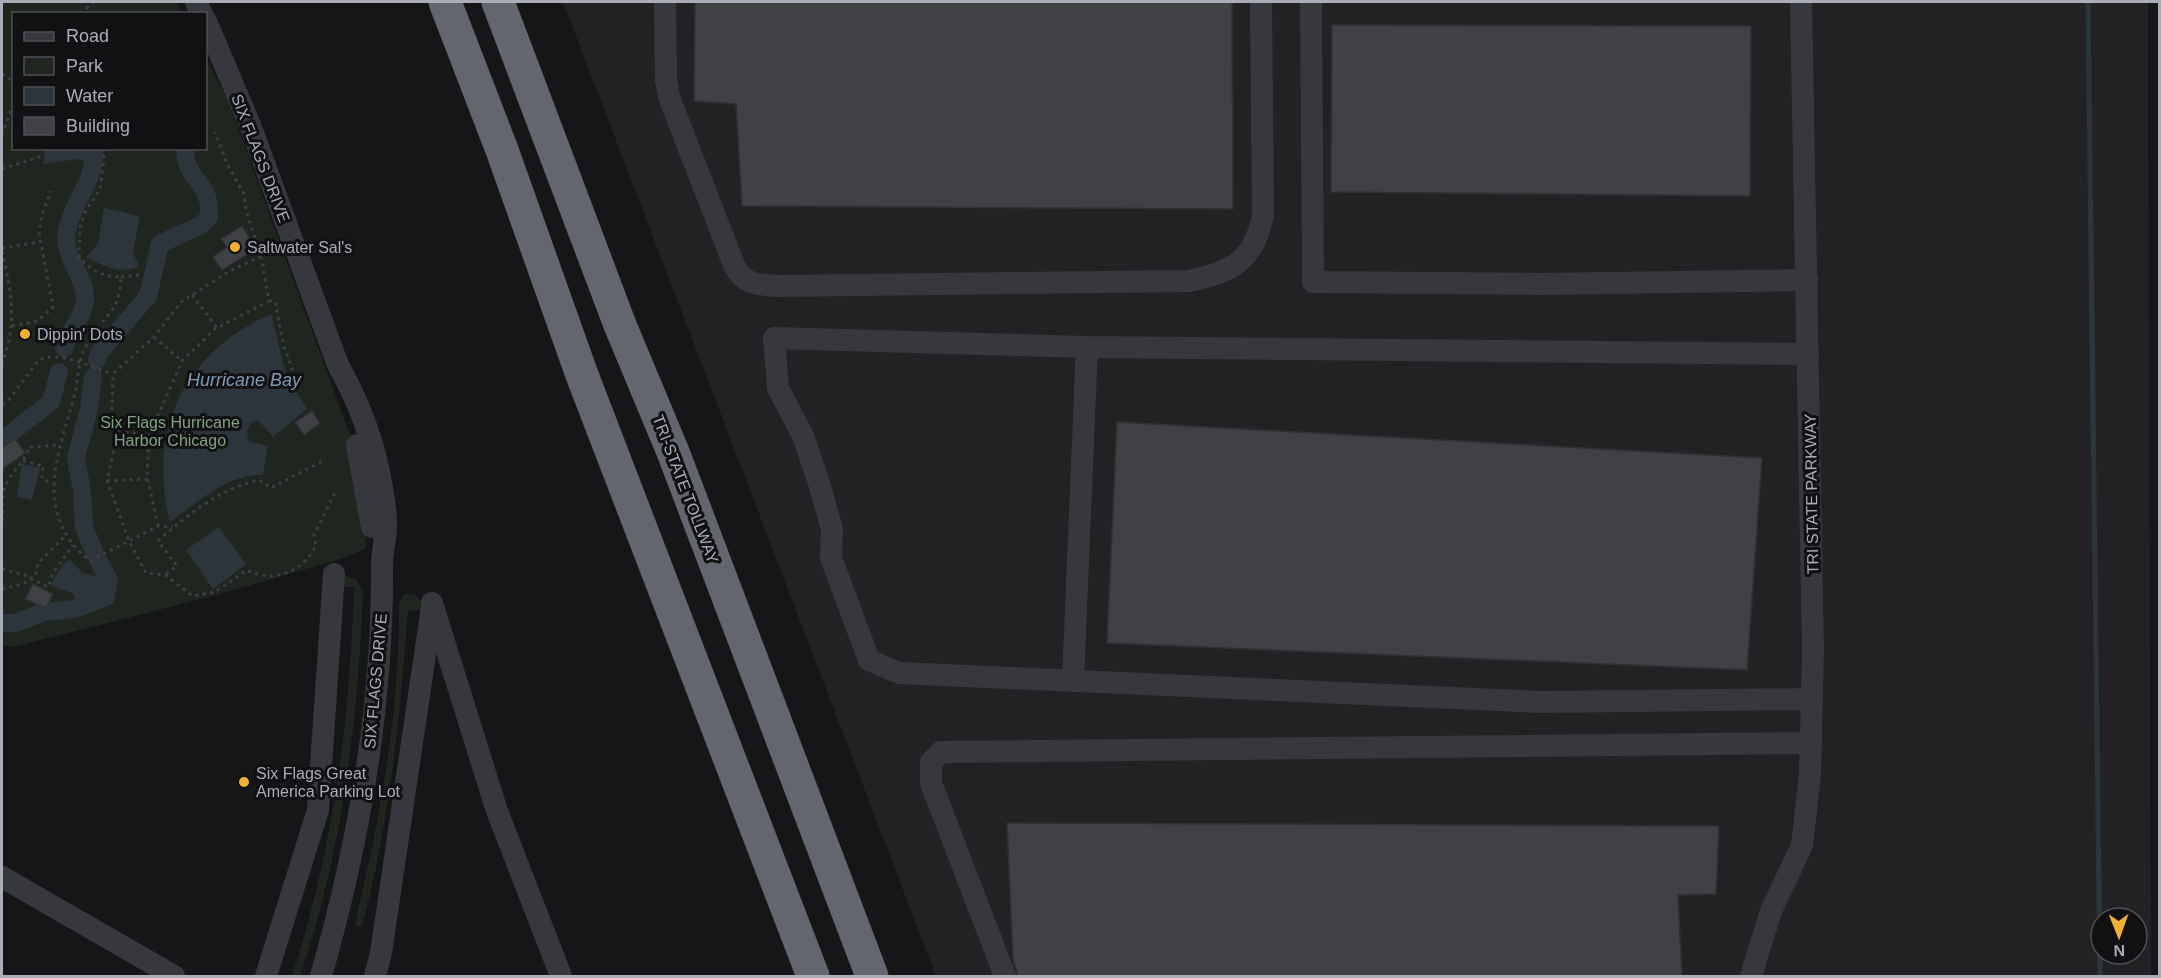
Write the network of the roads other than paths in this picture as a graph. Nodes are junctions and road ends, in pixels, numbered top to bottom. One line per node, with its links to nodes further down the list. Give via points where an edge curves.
1 (445, 2): 16 (highway, via 582,375)
2 (498, 2): 24 (highway, TRI-STATE TOLLWAY)
3 (665, 2): 4 (street, via 669,97 734,265 740,277 750,284 777,286 1189,281 1215,276 1234,266 1250,252 1263,215)
4 (1261, 2)
5 (1311, 2): 8 (street, via 1313,282)
6 (1801, 2): 8 (street, TRI STATE PARKWAY)
7 (207, 23): 19 (street, SIX FLAGS DRIVE, via 250,125 338,365 339,384 359,451 371,526 382,560 378,680 366,768 352,858)
8 (1807, 280): 10 (street, TRI STATE PARKWAY)
9 (1088, 347): 10 (street); 12 (street); 12 (street, via 774,338 778,388 803,436 816,474 832,529 831,558 869,660 899,673)
10 (1808, 354): 13 (street, TRI STATE PARKWAY)
11 (334, 574): 18 (street, via 318,810)
12 (1073, 681): 13 (street, via 1541,702)
13 (1812, 699): 14 (street, TRI STATE PARKWAY)
14 (1811, 743): 25 (street, via 940,752 931,762 931,783); 26 (street, TRI STATE PARKWAY, via 1802,845 1771,911)
15 (2, 877): 17 (street)
16 (798, 939): 22 (highway); 23 (highway)
17 (174, 976)
18 (266, 976)
19 (321, 976)
20 (375, 976): 21 (street, via 432,603 497,811)
21 (561, 976)
22 (801, 976)
23 (813, 976)
24 (872, 976)
25 (1005, 976)
26 (1751, 976)

